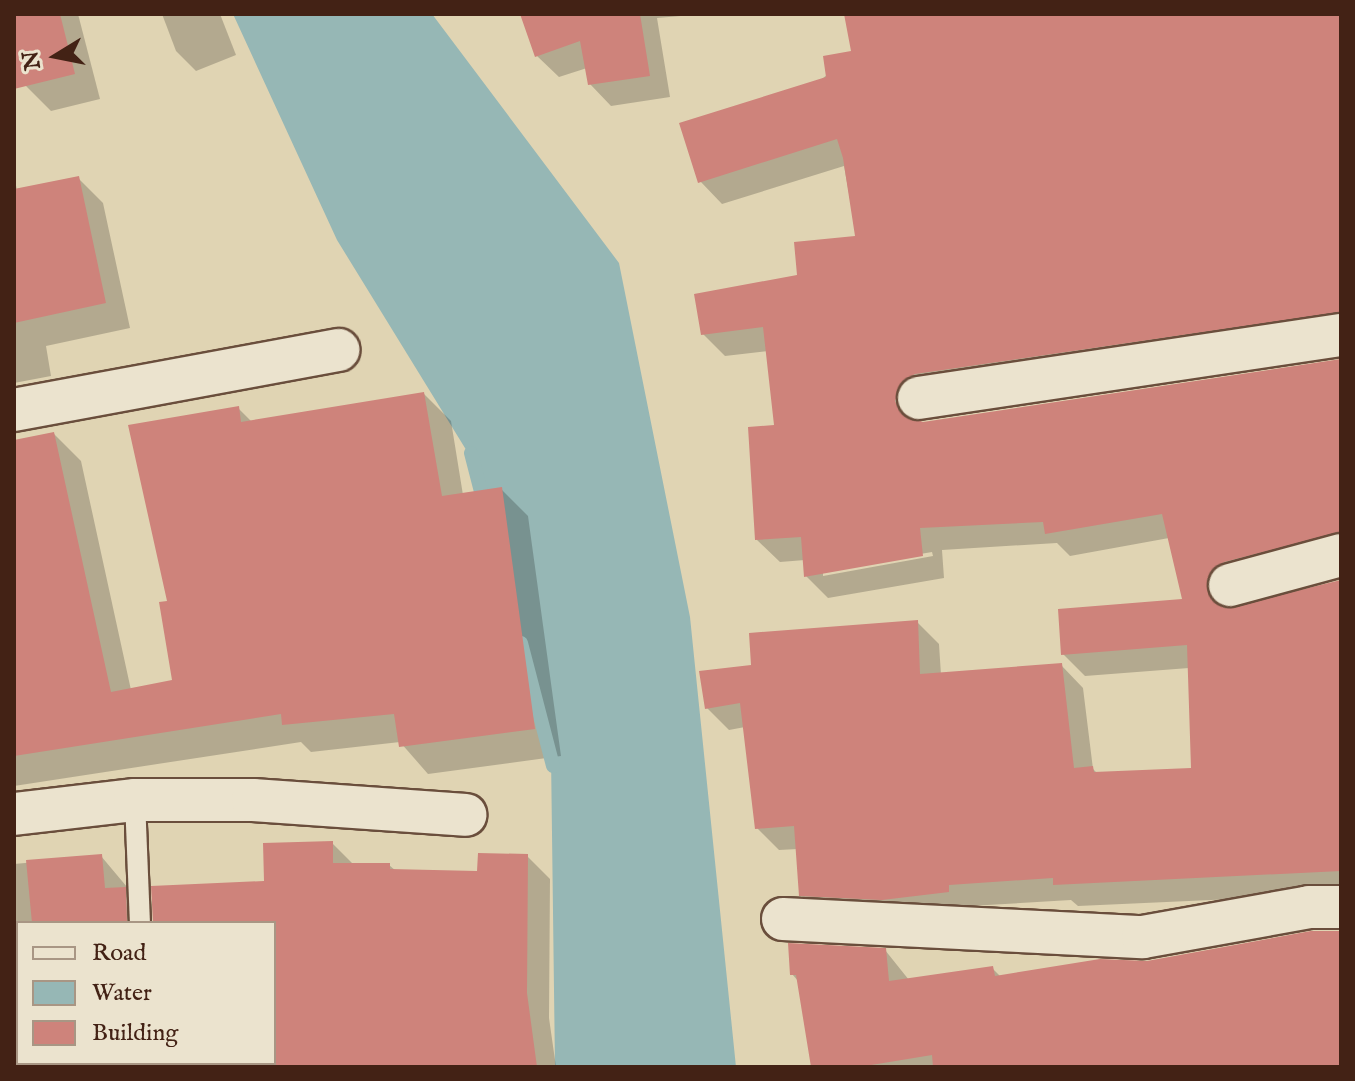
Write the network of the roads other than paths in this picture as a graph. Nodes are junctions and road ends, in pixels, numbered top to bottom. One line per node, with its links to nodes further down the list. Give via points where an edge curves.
1 (1341, 335): 3 (street)
2 (338, 350): 4 (street)
3 (919, 398)
4 (14, 410)
5 (1341, 555): 6 (street)
6 (1230, 585)
7 (135, 800): 8 (street); 9 (street, via 253,800); 12 (lane)
8 (14, 814)
9 (465, 815)
10 (1341, 907): 11 (street, via 1309,907 1143,937)
11 (783, 919)
12 (140, 921)

